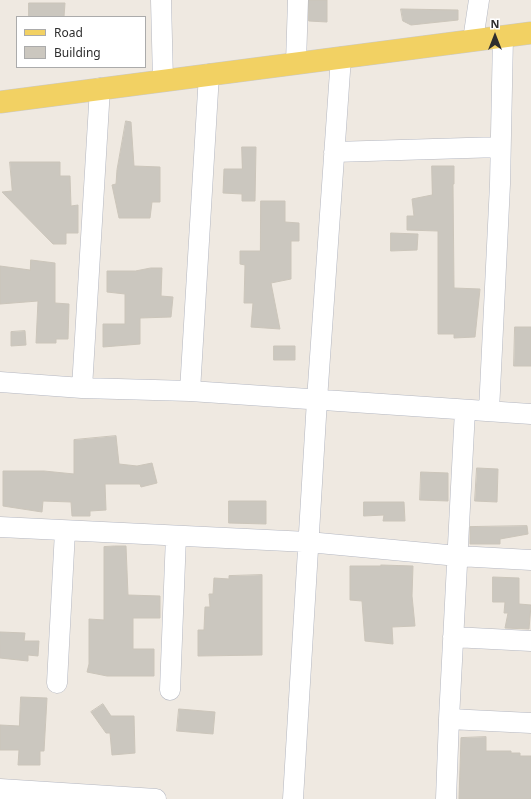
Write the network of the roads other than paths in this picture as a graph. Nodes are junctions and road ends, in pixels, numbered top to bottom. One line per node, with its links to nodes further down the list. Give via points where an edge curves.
1 (161, 0): 10 (street)
2 (298, 0): 8 (street)
3 (479, 0): 6 (street)
4 (531, 34): 5 (main road)
5 (503, 37): 6 (main road); 13 (street)
6 (473, 40): 7 (main road)
7 (341, 57): 8 (main road); 14 (street)
8 (296, 63): 9 (main road)
9 (209, 74): 10 (main road); 17 (street)
10 (163, 80): 11 (main road)
11 (100, 88): 12 (main road); 16 (street)
12 (0, 102)
13 (500, 147): 14 (street); 20 (street)
14 (334, 152): 18 (street)
15 (0, 382): 16 (street)
16 (82, 388): 17 (street)
17 (190, 391): 18 (street)
18 (317, 400): 19 (street); 25 (street)
19 (466, 410): 20 (street); 26 (street)
20 (489, 411): 21 (street)
21 (531, 414)
22 (0, 527): 23 (street)
23 (65, 531): 24 (street); 30 (street)
24 (176, 536): 25 (street); 31 (street)
25 (308, 542): 26 (street); 36 (street)
26 (458, 556): 27 (street); 28 (street)
27 (531, 560)
28 (453, 637): 29 (street); 32 (street)
29 (531, 641)
30 (57, 683)
31 (170, 690)
32 (449, 719): 33 (street); 37 (street)
33 (531, 723)
34 (0, 789): 35 (street)
35 (156, 799)
36 (293, 799)
37 (446, 799)

